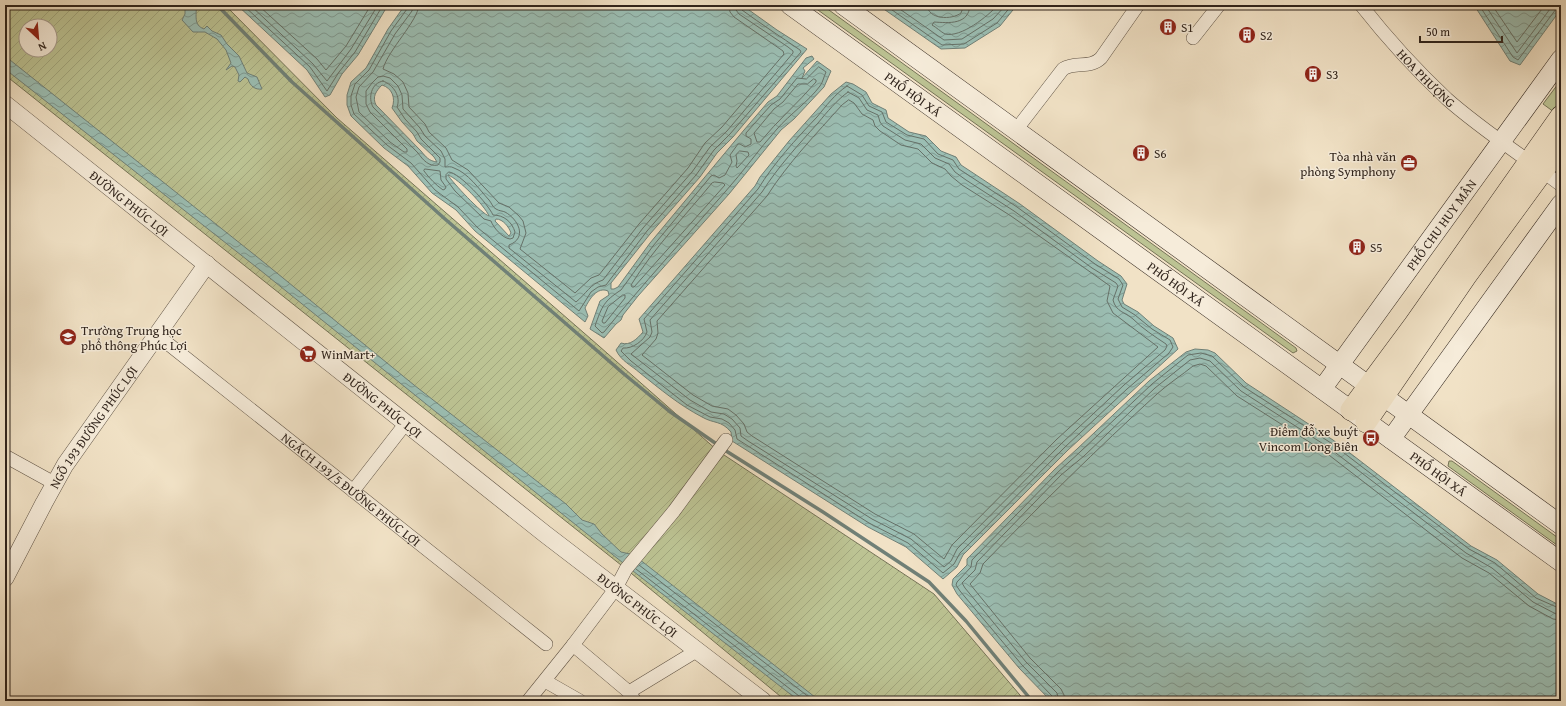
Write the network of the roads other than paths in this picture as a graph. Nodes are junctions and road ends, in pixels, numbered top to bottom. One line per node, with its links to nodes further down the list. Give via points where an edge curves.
1 (790, 5): 19 (main road, PHỐ HỘI XÁ)
2 (843, 5): 10 (main road)
3 (1138, 5): 10 (street, via 1098,61 1063,69)
4 (1219, 5): 6 (street)
5 (1361, 5): 11 (street, HOA PHƯỢNG, via 1384,34 1447,99)
6 (1193, 38)
7 (1561, 59): 11 (main road, PHỐ CHU HUY MÂN)
8 (5, 104): 16 (street, ĐƯỜNG PHÚC LỢI)
9 (1561, 116): 13 (main road)
10 (1016, 130): 18 (main road)
11 (1502, 141): 13 (street, HOA PHƯỢNG); 18 (main road, PHỐ CHU HUY MÂN)
12 (1561, 146): 13 (main road)
13 (1536, 166): 14 (street, HOA PHƯỢNG); 20 (main road, via 1414,324)
14 (1561, 185)
15 (1561, 204): 21 (main road)
16 (207, 264): 17 (street, NGÕ 193 ĐƯỜNG PHÚC LỢI); 23 (street, ĐƯỜNG PHÚC LỢI)
17 (157, 335): 27 (street, NGÕ 193 ĐƯỜNG PHÚC LỢI); 28 (street, NGÁCH 193/5 ĐƯỜNG PHÚC LỢI)
18 (1340, 365): 19 (main road, PHỐ CHU HUY MÂN); 20 (main road)
19 (1322, 389): 22 (main road, PHỐ HỘI XÁ)
20 (1376, 391): 21 (main road); 22 (main road)
21 (1408, 414): 24 (main road); 29 (main road)
22 (1358, 416): 24 (main road, PHỐ HỘI XÁ)
23 (406, 423): 28 (street); 32 (street, ĐƯỜNG PHÚC LỢI)
24 (1391, 439): 30 (main road, PHỐ HỘI XÁ)
25 (722, 445): 32 (street, via 674,511 626,569)
26 (5, 456): 27 (street)
27 (54, 483): 31 (street, NGÕ 193 ĐƯỜNG PHÚC LỢI)
28 (353, 491): 33 (street, NGÁCH 193/5 ĐƯỜNG PHÚC LỢI)
29 (1561, 525)
30 (1561, 562)
31 (5, 578)
32 (616, 588): 34 (street); 35 (street, ĐƯỜNG PHÚC LỢI)
33 (546, 644)
34 (574, 644): 36 (street); 37 (street)
35 (698, 650): 37 (street); 40 (street, ĐƯỜNG PHÚC LỢI)
36 (545, 681): 38 (street); 39 (street)
37 (632, 697)
38 (528, 701)
39 (580, 701)
40 (763, 701)

